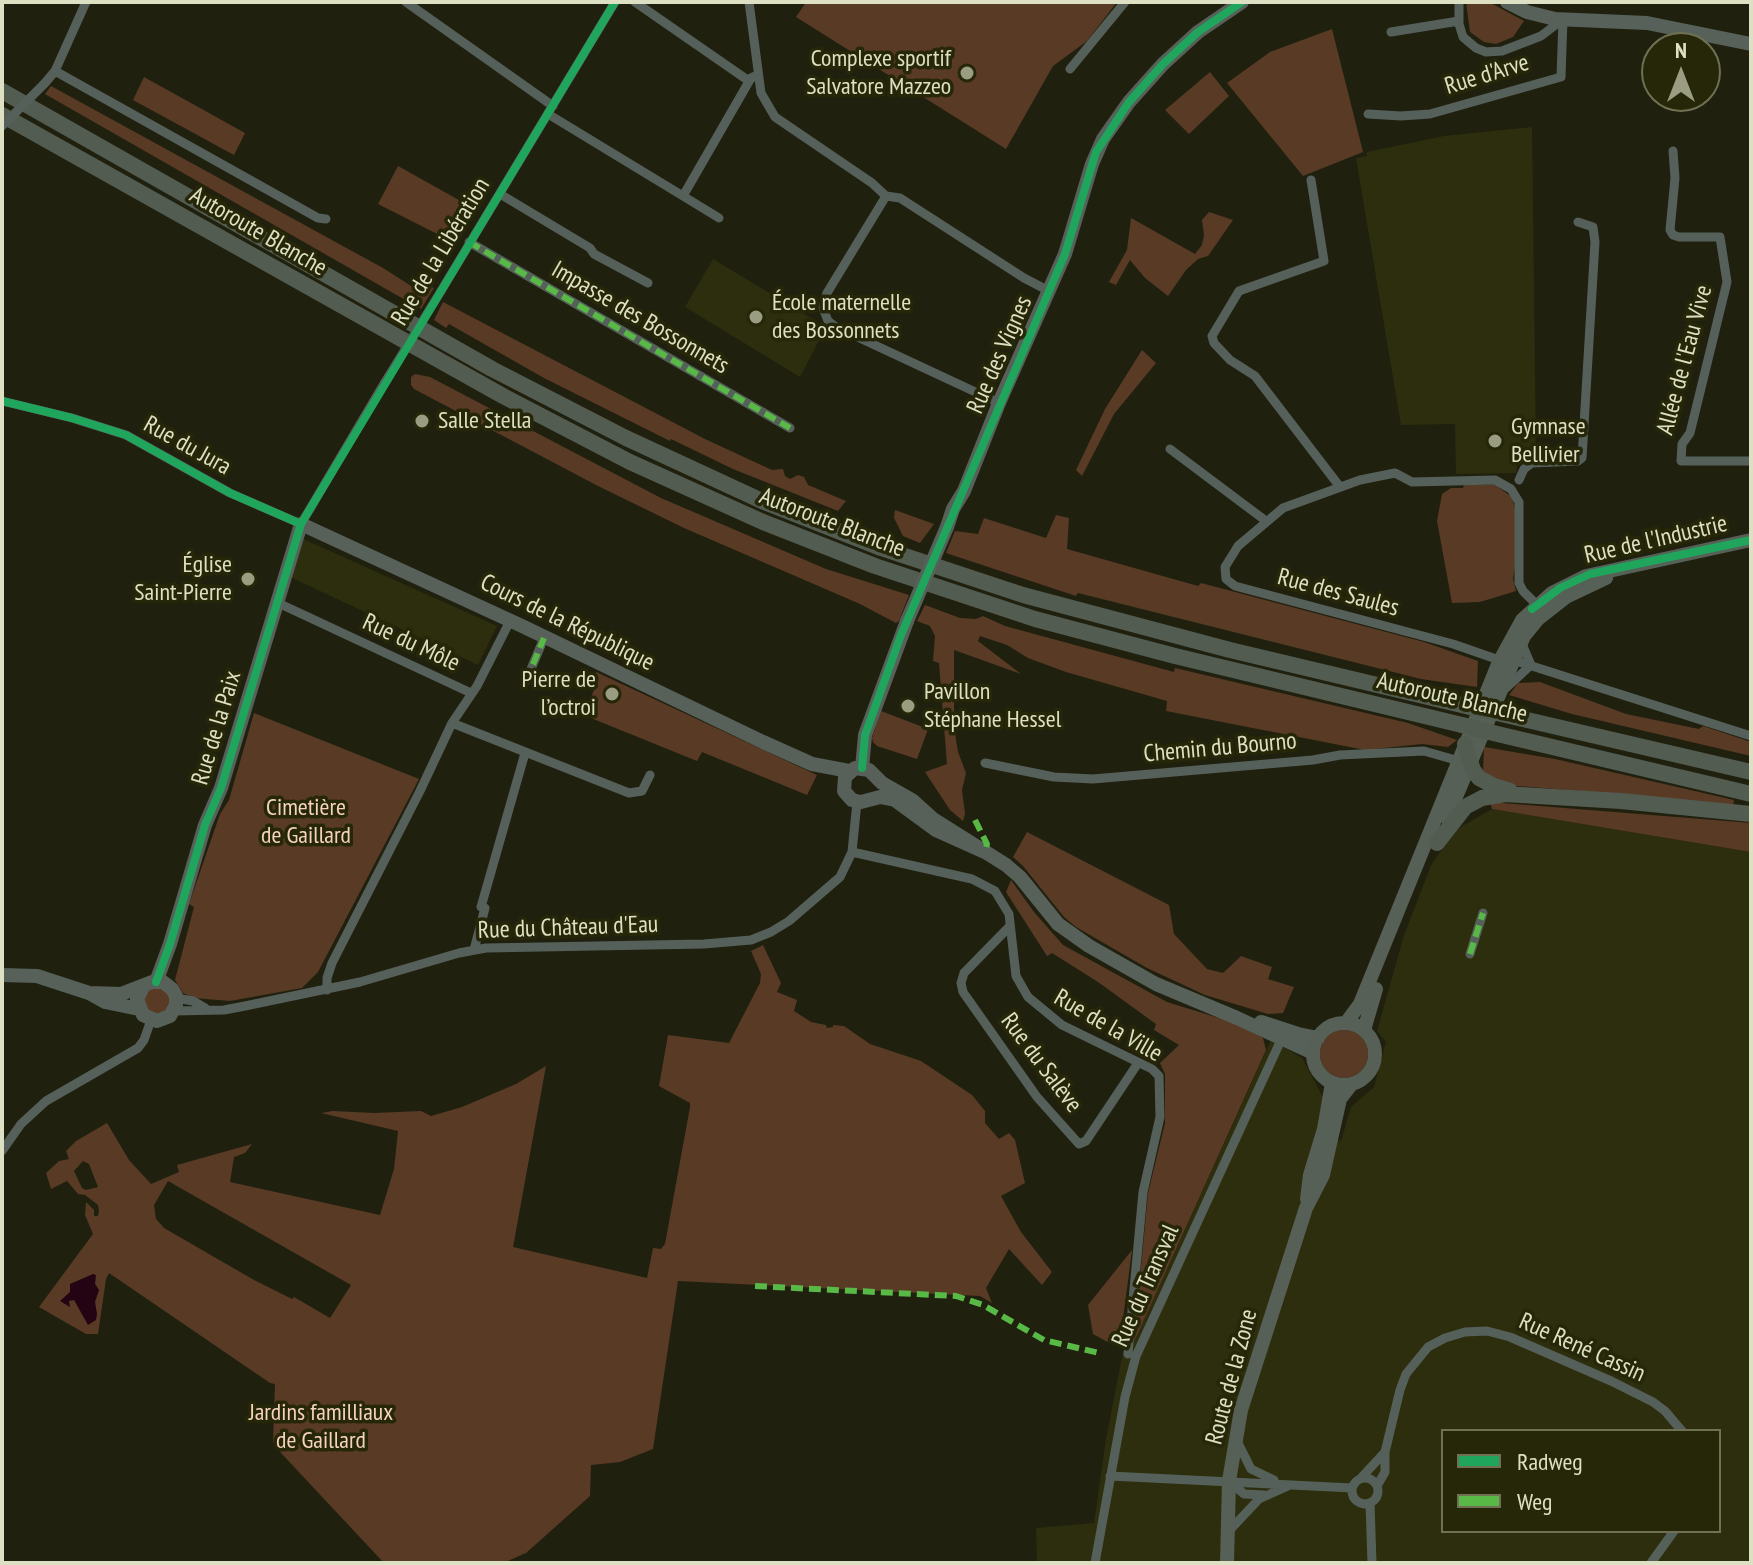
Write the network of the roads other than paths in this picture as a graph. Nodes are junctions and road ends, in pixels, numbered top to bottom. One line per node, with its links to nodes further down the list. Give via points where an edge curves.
1 (86, 2): 16 (street)
2 (615, 2): 20 (street, Rue de la Libération)
3 (635, 2): 18 (street)
4 (749, 2): 17 (street)
5 (1125, 2): 15 (street)
6 (1242, 2): 33 (street, Rue des Vignes, via 1163,64 1114,123 1096,152)
7 (1459, 2): 12 (street)
8 (1507, 2): 10 (street, Rue d'Arve)
9 (409, 3): 20 (street)
10 (1538, 8): 11 (street, Rue d'Arve)
11 (1563, 19): 12 (street, Rue d'Arve, via 1541,36 1491,52 1466,41); 14 (street, Rue d'Arve, via 1647,23); 21 (street, Rue d'Arve, via 1561,77 1430,114)
12 (1459, 21): 13 (street)
13 (1391, 32)
14 (1751, 44)
15 (1070, 69)
16 (55, 71): 22 (street, bridge); 29 (street)
17 (758, 75): 18 (street); 27 (street, via 775,117)
18 (749, 81): 26 (street)
19 (2, 91): 55 (highway, Autoroute Blanche, bridge, via 568,409 811,522 962,576 1092,614 1470,707)
20 (550, 110): 25 (street, Rue de la Libération); 26 (street)
21 (1368, 114)
22 (6, 121): 68 (highway, Autoroute Blanche, bridge, via 609,451 763,522 875,566 1035,619 1206,664)
23 (1673, 151): 38 (street, Allée de l'Eau Vive, via 1670,230 1679,237 1720,237 1727,282 1681,461)
24 (1311, 180): 41 (street, via 1324,261 1239,291 1212,336 1230,360 1255,376)
25 (500, 194): 31 (street, Rue de la Libération); 32 (street)
26 (683, 196): 28 (street)
27 (886, 196): 33 (street, via 900,198); 35 (street, via 827,293 823,308 828,321)
28 (719, 218)
29 (326, 219)
30 (1578, 222): 40 (street, via 1593,227 1595,242 1582,458 1532,463)
31 (469, 242): 36 (street, Impasse des Bossonnets); 44 (street, Rue de la Libération, bridge)
32 (648, 283)
33 (1049, 291): 35 (street, Rue des Vignes)
34 (2, 401): 44 (street, Rue du Jura, via 126,435 230,493)
35 (999, 403): 62 (street, Rue des Vignes, bridge, via 907,621)
36 (790, 428)
37 (1170, 449): 43 (street)
38 (1751, 461)
39 (1495, 480): 40 (street, Rue des Saules); 41 (street, Rue des Saules, via 1409,482 1395,473); 42 (street)
40 (1519, 480): 42 (street)
41 (1340, 487): 43 (street, Rue des Saules, via 1290,504)
42 (1519, 502): 47 (street, via 1519,580)
43 (1266, 521): 51 (street, Rue des Saules, via 1226,563 1224,573 1231,584)
44 (301, 524): 46 (street, Rue de la Paix); 48 (street, Cours de la République)
45 (1751, 540): 47 (main road, Rue de l'Industrie, via 1640,565)
46 (276, 602): 54 (street, Rue du Môle); 81 (street, Rue de la Paix, via 170,944)
47 (1535, 607): 50 (main road, Rue de l'Industrie); 51 (main road, Rue de l'Industrie, via 1514,631)
48 (510, 621): 49 (street, Cours de la République); 54 (street)
49 (544, 638): 53 (street); 61 (street, Cours de la République)
50 (1521, 641): 51 (main road, Rue de l'Industrie); 52 (street)
51 (1504, 659): 52 (street); 55 (main road, Rue de l'Industrie); 59 (main road, Rue de l'Industrie)
52 (1531, 665): 55 (street, via 1516,676); 57 (street)
53 (526, 681)
54 (471, 693): 56 (street, Rue du Môle)
55 (1496, 706): 59 (main road, Rue de l'Industrie); 63 (highway, Autoroute Blanche)
56 (452, 723): 58 (street); 79 (street, Rue du Môle, via 328,972)
57 (1751, 736)
58 (525, 753): 64 (street, via 632,794 643,790); 76 (street, via 481,907 485,908)
59 (1465, 755): 60 (street, Chemin du Bourno, via 1340,755 1093,779); 67 (highway, via 1481,780); 71 (main road, Rue de l'Industrie); 85 (main road, Rue de l'Industrie, via 1366,991)
60 (985, 763)
61 (812, 764): 62 (street, Cours de la République); 66 (street, Cours de la République)
62 (856, 770): 65 (street, via 869,770); 66 (street, via 843,780)
63 (1751, 772)
64 (650, 775)
65 (876, 779): 69 (street, via 876,790); 73 (street)
66 (843, 787): 69 (street, via 847,796)
67 (1517, 793): 70 (highway); 71 (highway, via 1487,796 1468,805)
68 (1751, 794)
69 (864, 800): 72 (street, Rue du Château d'Eau); 73 (street, via 900,802 936,830)
70 (1751, 814)
71 (1437, 843): 86 (main road, Rue de l'Industrie, via 1379,980)
72 (852, 852): 75 (street, Rue de la Ville, via 986,884 1002,899); 76 (street, Rue du Château d'Eau, via 833,883 779,928 751,940)
73 (985, 852): 83 (street, via 1014,871 1071,935 1156,984)
74 (1483, 913): 77 (street)
75 (1010, 926): 90 (street, Rue de la Ville, via 1016,976 1028,997 1062,1025); 90 (street, Rue du Salève, via 964,973 961,986 1037,1097 1079,1144)
76 (474, 950): 79 (street, Rue du Château d'Eau)
77 (1470, 954)
78 (2, 975): 80 (street, via 37,976)
79 (327, 990): 81 (street, Rue du Château d'Eau, via 224,1010)
80 (89, 993): 81 (street); 82 (street)
81 (163, 993): 82 (street, Rue de la Paix, via 138,996); 84 (street, via 163,1019)
82 (139, 1009): 84 (street)
83 (1237, 1018): 87 (street); 88 (street)
84 (151, 1020): 93 (street, via 138,1048 46,1101)
85 (1346, 1023): 86 (main road); 87 (main road, via 1328,1027)
86 (1364, 1030): 92 (main road, via 1374,1043 1376,1060 1366,1077)
87 (1318, 1038): 89 (main road)
88 (1281, 1040): 89 (street); 99 (street, Rue du Transval, via 1136,1356)
89 (1313, 1053): 91 (main road, via 1318,1071)
90 (1138, 1063): 95 (street, Rue de la Ville, via 1159,1076 1160,1117 1143,1192)
91 (1332, 1083): 92 (main road); 94 (main road, Route de la Zone)
92 (1351, 1085): 94 (main road, Route de la Zone, via 1340,1099 1323,1175)
93 (2, 1151)
94 (1306, 1208): 97 (main road, Route de la Zone, via 1247,1388)
95 (1128, 1354)
96 (1680, 1429): 98 (street, Rue René Cassin, via 1665,1411 1638,1394 1510,1337 1476,1330 1445,1338 1414,1362 1400,1390)
97 (1236, 1438): 101 (main road, Route de la Zone); 102 (street, via 1251,1469)
98 (1385, 1452): 100 (street, Rue René Cassin); 103 (street, Rue René Cassin, via 1385,1472)
99 (1110, 1476): 101 (street); 109 (street, Rue du Transval)
100 (1361, 1478): 103 (street); 104 (street, Rue René Cassin)
101 (1229, 1481): 102 (street); 105 (street, via 1244,1494); 108 (main road, Route de la Zone)
102 (1290, 1484): 104 (street); 105 (street)
103 (1377, 1486): 106 (street, Rue René Cassin)
104 (1352, 1488): 106 (street, via 1356,1501)
105 (1265, 1495): 108 (street)
106 (1370, 1503): 111 (street, Rue René Cassin)
107 (1673, 1533): 112 (street)
108 (1226, 1535): 110 (main road, Route de la Zone)
109 (1095, 1563)
110 (1227, 1563)
111 (1372, 1563)
112 (1651, 1563)

